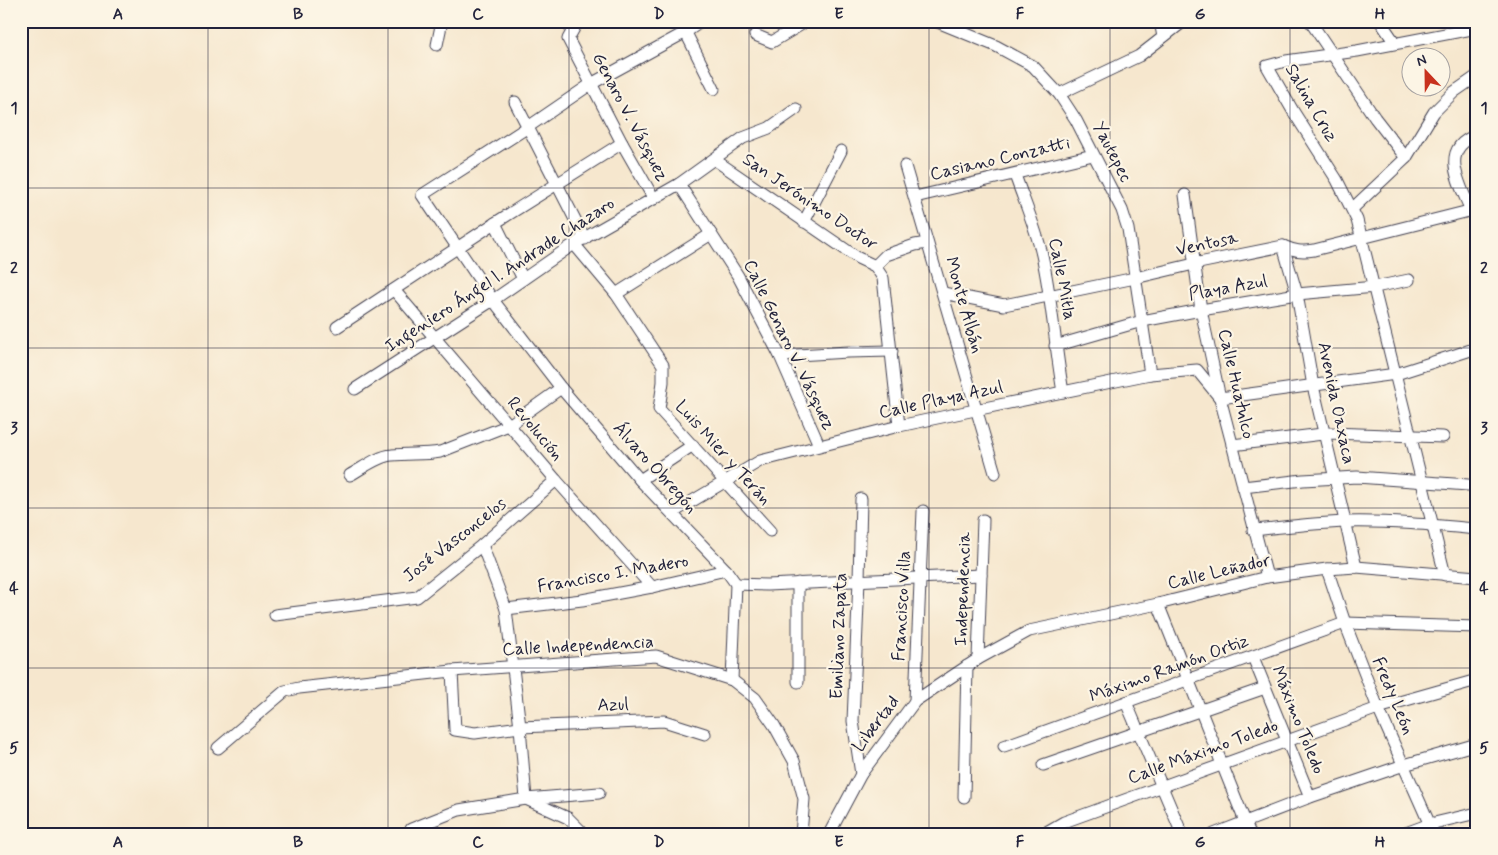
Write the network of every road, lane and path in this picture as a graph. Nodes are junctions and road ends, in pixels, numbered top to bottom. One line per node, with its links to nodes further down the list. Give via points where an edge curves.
1 (442, 21): 17 (street)
2 (578, 21): 20 (street, Genaro V. Vásquez, via 568,39)
3 (680, 21): 13 (street)
4 (702, 21): 13 (street)
5 (807, 21): 14 (street, via 772,42)
6 (934, 21): 22 (street, Yautepec, via 996,46 1033,66)
7 (1160, 21): 15 (street)
8 (1184, 21): 15 (street)
9 (1310, 21): 18 (street)
10 (1380, 21): 16 (street)
11 (1455, 26): 12 (street, Salina Cruz); 16 (street, Salina Cruz)
12 (1477, 28)
13 (686, 32): 20 (street); 21 (street)
14 (755, 36)
15 (1163, 37): 22 (street, via 1139,56)
16 (1394, 43): 18 (street, Salina Cruz)
17 (437, 45)
18 (1333, 54): 30 (street); 39 (street, Salina Cruz, via 1267,66)
19 (1477, 76): 30 (street, via 1434,112)
20 (591, 84): 25 (street); 27 (street, Genaro V. Vásquez)
21 (714, 88)
22 (1059, 94): 29 (street, Yautepec)
23 (515, 102): 25 (street)
24 (796, 109): 31 (street, Ingeniero Ángel l. Andrade Chazaro, via 768,128 743,138)
25 (528, 127): 34 (street); 49 (street, Álvaro Obregón, via 422,195)
26 (1477, 135): 40 (street, via 1465,142 1455,154 1453,163)
27 (622, 143): 34 (street); 38 (street, Genaro V. Vásquez)
28 (840, 151): 41 (street)
29 (1093, 155): 33 (street, Casiano Conzatti); 53 (street, Yautepec, via 1122,210 1128,228)
30 (1406, 158): 39 (street)
31 (714, 160): 35 (street, Ingeniero Ángel l. Andrade Chazaro); 41 (street, San Jerónimo Doctor)
32 (905, 166): 37 (street, Monte Albán)
33 (1015, 175): 37 (street, Casiano Conzatti); 60 (street, Calle Mitla, via 1042,253)
34 (557, 184): 42 (street); 44 (street)
35 (679, 184): 38 (street, Ingeniero Ángel l. Andrade Chazaro); 43 (street, Calle Genaro V. Vásquez)
36 (1185, 195): 50 (street, Calle Huatulco)
37 (915, 197): 46 (street, Monte Albán)
38 (654, 199): 44 (street, Ingeniero Ángel l. Andrade Chazaro)
39 (1352, 209): 45 (street, Salina Cruz)
40 (1474, 210): 45 (street, Ventosa)
41 (804, 222): 51 (street, San Jerónimo Doctor)
42 (494, 223): 49 (street); 52 (street)
43 (711, 234): 58 (street); 69 (street, Calle Genaro V. Vásquez, via 738,276)
44 (585, 239): 47 (street, Ingeniero Ángel l. Andrade Chazaro)
45 (1362, 239): 48 (street, Ventosa, via 1302,252); 55 (street, Salina Cruz)
46 (928, 243): 51 (street, via 886,255); 57 (street, Monte Albán)
47 (574, 244): 52 (street, Ingeniero Ángel l. Andrade Chazaro); 58 (street)
48 (1283, 246): 50 (street, Ventosa); 59 (street, Avenida Oaxaca)
49 (458, 248): 56 (street); 61 (street, Álvaro Obregón)
50 (1194, 264): 53 (street, Ventosa); 62 (street, Calle Huatulco)
51 (875, 266): 68 (street, San Jerónimo Doctor, via 883,278)
52 (523, 278): 61 (street, Ingeniero Ángel l. Andrade Chazaro)
53 (1135, 278): 60 (street, Ventosa); 63 (street, Yautepec)
54 (1409, 280): 55 (street, Playa Azul)
55 (1375, 287): 59 (street, Playa Azul); 71 (street)
56 (394, 290): 64 (street); 65 (street, Revolución)
57 (942, 292): 60 (street, Ventosa, via 1004,305); 77 (street, Monte Albán)
58 (616, 294): 83 (street, Luis Mier y Terán, via 663,364 660,409)
59 (1297, 294): 62 (street, Playa Azul); 72 (street, Avenida Oaxaca)
60 (1050, 295): 66 (street, Calle Mitla)
61 (493, 300): 65 (street, Ingeniero Ángel l. Andrade Chazaro); 73 (street, Álvaro Obregón)
62 (1201, 310): 63 (street, Playa Azul); 76 (street, Calle Huatulco)
63 (1142, 321): 66 (street, Playa Azul); 70 (street, Yautepec)
64 (337, 327)
65 (435, 338): 74 (street, Ingeniero Ángel l. Andrade Chazaro); 78 (street, Revolución)
66 (1055, 346): 75 (street, Calle Mitla)
67 (1477, 348): 71 (street)
68 (892, 352): 69 (street); 79 (street, San Jerónimo Doctor)
69 (780, 356): 84 (street, Calle Genaro V. Vásquez)
70 (1150, 374): 75 (street, Calle Playa Azul); 76 (street, Calle Playa Azul, via 1197,370)
71 (1396, 374): 72 (street); 81 (street)
72 (1313, 386): 76 (street); 80 (street, Avenida Oaxaca)
73 (561, 388): 78 (street); 90 (street, Álvaro Obregón)
74 (355, 389)
75 (1063, 392): 77 (street, Calle Playa Azul)
76 (1220, 398): 85 (street, Calle Huatulco)
77 (976, 410): 79 (street, Calle Playa Azul); 86 (street, Monte Albán)
78 (509, 425): 87 (street, via 440,452 392,454); 89 (street, Revolución)
79 (899, 426): 84 (street, Calle Playa Azul)
80 (1324, 434): 81 (street); 85 (street); 88 (street, Avenida Oaxaca)
81 (1412, 436): 82 (street); 92 (street)
82 (1443, 437)
83 (694, 445): 90 (street); 91 (street, Luis Mier y Terán)
84 (819, 445): 91 (street, Calle Playa Azul, via 760,461)
85 (1232, 445): 94 (street, Calle Huatulco)
86 (995, 474)
87 (350, 475)
88 (1335, 478): 92 (street); 94 (street); 99 (street, Avenida Oaxaca)
89 (556, 480): 104 (street, José Vasconcelos); 116 (street, Revolución)
90 (640, 480): 97 (street, Álvaro Obregón)
91 (725, 481): 97 (street, Calle Playa Azul); 103 (street, Luis Mier y Terán)
92 (1423, 482): 93 (street); 100 (street)
93 (1468, 485)
94 (1243, 487): 102 (street, Calle Huatulco)
95 (860, 499): 113 (street, Emiliano Zapata)
96 (923, 512): 110 (street, Francisco Villa)
97 (672, 513): 107 (street, Álvaro Obregón)
98 (983, 520): 108 (street, Independencia)
99 (1345, 522): 100 (street); 102 (street); 105 (street, Avenida Oaxaca)
100 (1433, 525): 101 (street); 109 (street)
101 (1477, 529)
102 (1253, 530): 111 (street, Calle Huatulco)
103 (770, 531)
104 (482, 545): 118 (street); 119 (street, José Vasconcelos, via 417,597)
105 (1356, 567): 106 (street, Calle Leñador); 109 (street, Calle Leñador)
106 (1327, 568): 111 (street, Calle Leñador); 120 (street, Fredy León)
107 (726, 570): 115 (street); 116 (street, Francisco I. Madero)
108 (981, 574): 110 (street); 123 (street, Independencia)
109 (1445, 575): 112 (street, Calle Leñador)
110 (921, 577): 113 (street); 132 (street, Francisco Villa)
111 (1267, 577): 117 (street, Calle Leñador)
112 (1477, 577)
113 (859, 580): 114 (street); 146 (street, Emiliano Zapata, via 853,721)
114 (798, 583): 115 (street); 130 (street)
115 (736, 584): 127 (street)
116 (652, 587): 118 (street, Francisco I. Madero)
117 (1158, 604): 123 (street, Calle Leñador, via 1029,631); 128 (street)
118 (506, 609): 124 (street)
119 (275, 615)
120 (1345, 623): 121 (street); 122 (street, Máximo Ramón Ortiz); 134 (street, Fredy León)
121 (1477, 627)
122 (1253, 657): 128 (street, Máximo Ramón Ortiz); 131 (street, Máximo Toledo)
123 (978, 659): 125 (street, Libertad)
124 (513, 666): 126 (street, Calle Independencia); 127 (street, Calle Independencia, via 656,656); 136 (street)
125 (967, 666): 132 (street, Libertad); 149 (street)
126 (452, 671): 136 (street, Azul, via 455,730 475,734); 142 (street, Calle Independencia, via 284,691)
127 (732, 680): 157 (street, Calle Independencia, via 755,698 794,761 804,799)
128 (1188, 680): 133 (street, Máximo Ramón Ortiz); 135 (street)
129 (1477, 680): 134 (street, Calle Máximo Toledo)
130 (798, 682)
131 (1265, 688): 135 (street); 139 (street, Máximo Toledo)
132 (915, 701): 146 (street, Libertad)
133 (1126, 702): 137 (street); 141 (street, Máximo Ramón Ortiz)
134 (1378, 708): 139 (street, Calle Máximo Toledo); 145 (street, Fredy León)
135 (1200, 711): 137 (street); 143 (street)
136 (520, 727): 138 (street, Azul, via 664,721); 151 (street)
137 (1138, 733): 144 (street); 147 (street)
138 (705, 734)
139 (1286, 741): 143 (street, Calle Máximo Toledo); 150 (street, Máximo Toledo)
140 (1477, 744): 145 (street)
141 (1004, 746)
142 (218, 748)
143 (1221, 764): 147 (street, Calle Máximo Toledo); 153 (street)
144 (1043, 765)
145 (1404, 765): 150 (street); 155 (street, Fredy León)
146 (861, 774): 158 (street, Libertad)
147 (1161, 786): 159 (street, Calle Máximo Toledo, via 1064,822); 160 (street)
148 (600, 793): 151 (street)
149 (964, 797)
150 (1310, 797): 153 (street)
151 (526, 799): 154 (street, via 459,810); 156 (street, via 568,818 581,830)
152 (1477, 813): 155 (street)
153 (1245, 822): 161 (street); 162 (street)
154 (411, 829)
155 (1432, 829): 163 (street)
156 (581, 834)
157 (801, 834)
158 (829, 834)
159 (1043, 834)
160 (1182, 834)
161 (1214, 834)
162 (1250, 834)
163 (1403, 834)

